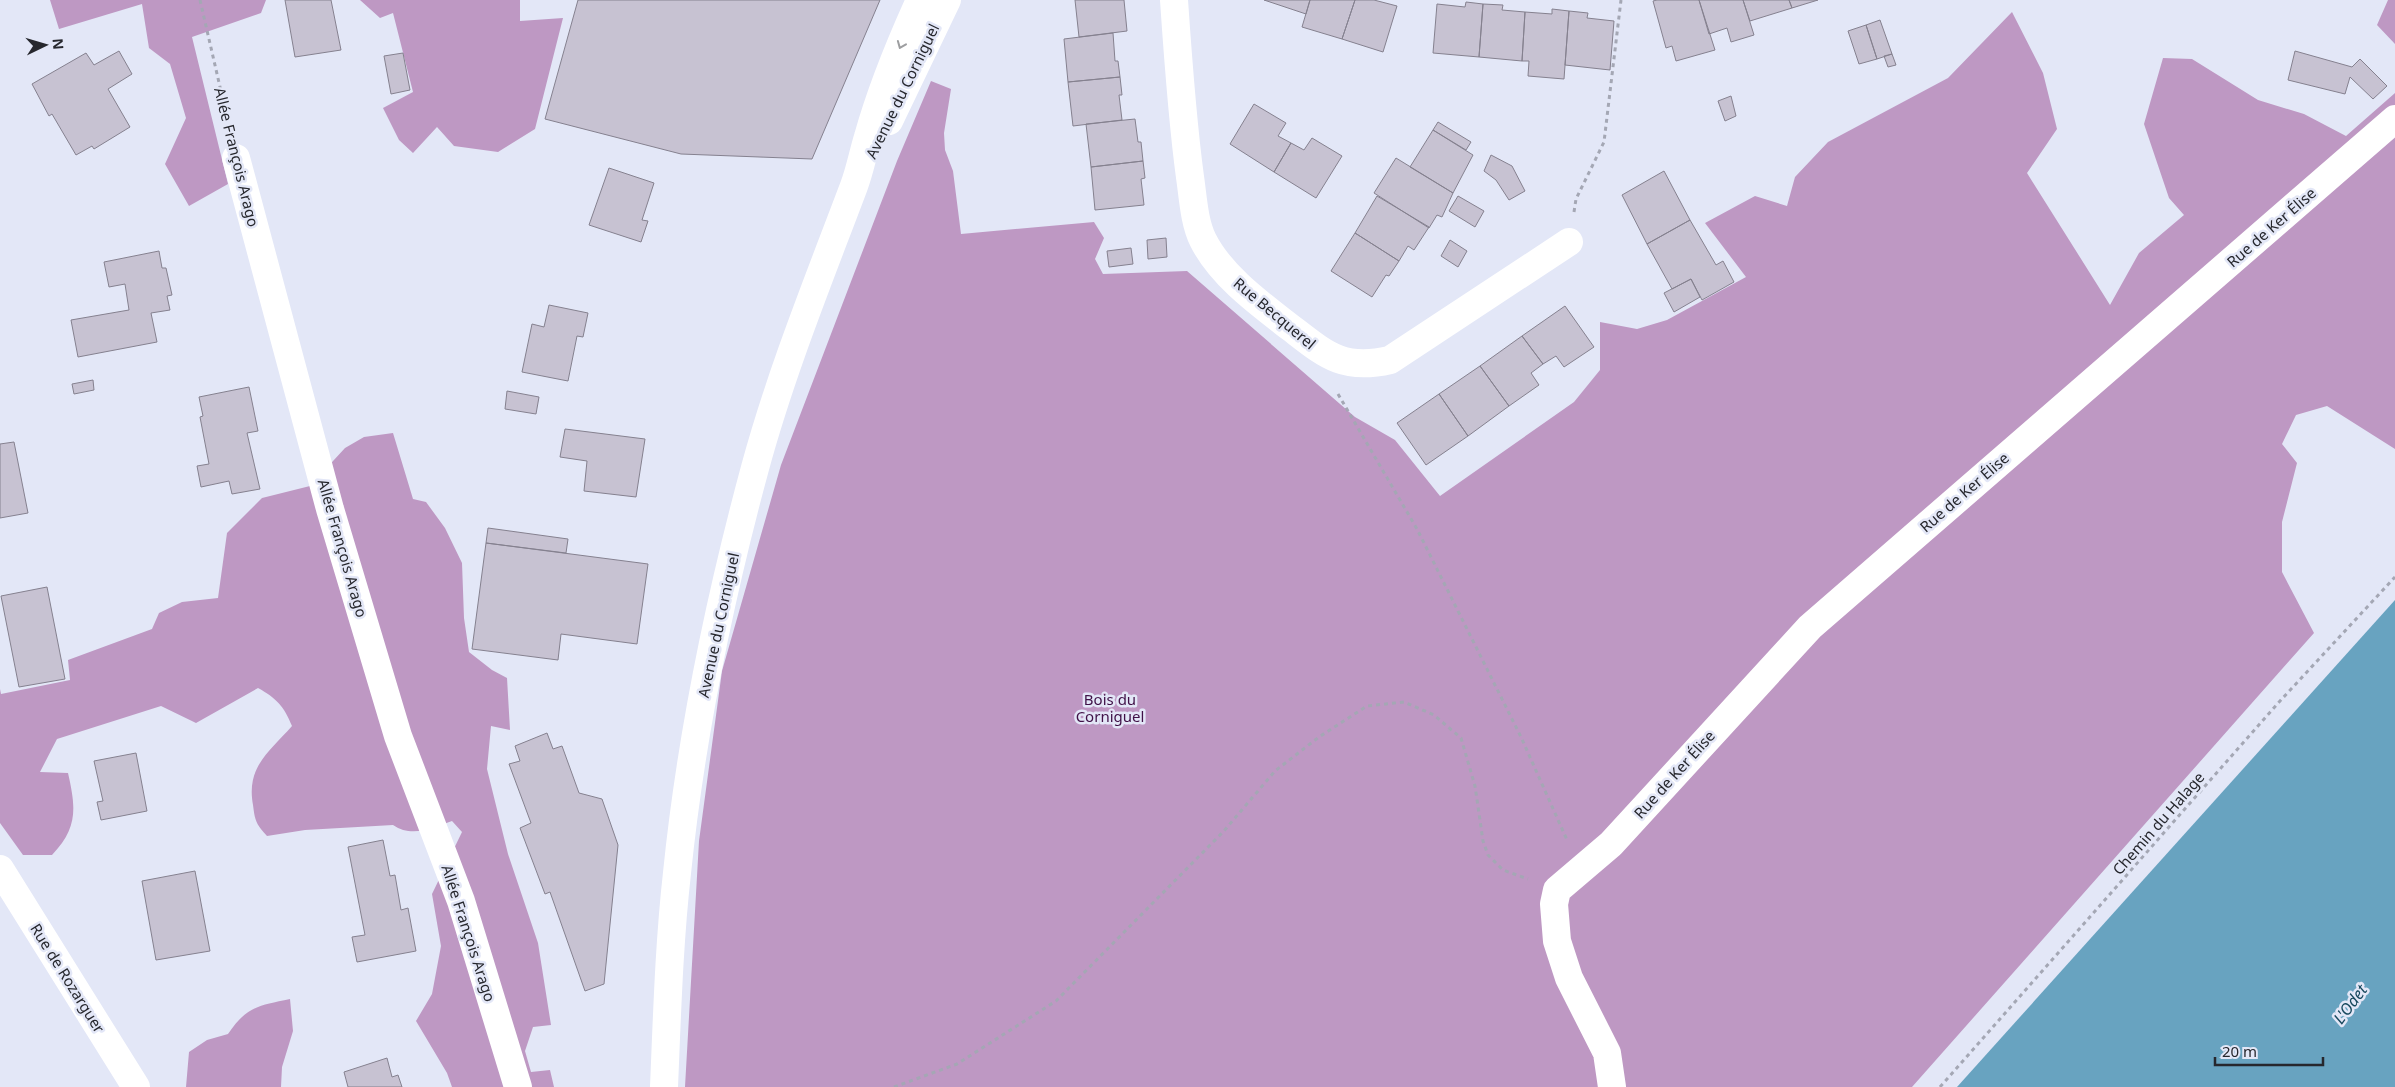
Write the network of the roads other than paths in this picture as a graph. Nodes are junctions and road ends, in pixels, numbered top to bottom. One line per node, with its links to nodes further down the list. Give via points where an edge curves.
1 (920, 0): 6 (street, Avenue du Corniguel, one-way to 6, via 889,76)
2 (947, 0): 6 (street, Avenue du Corniguel, via 877,146)
3 (1174, 0): 7 (street, Rue Becquerel, via 1181,107 1194,209 1202,240 1219,264 1260,304 1324,354 1349,362 1374,364 1390,360)
4 (2395, 119): 12 (street, Rue de Ker Élise, via 1810,627 1610,844 1557,890 1554,904 1557,941 1570,978 1607,1053)
5 (236, 158): 10 (street, Allée François Arago, via 330,509 398,736 461,901)
6 (856, 182): 11 (street, Avenue du Corniguel, via 779,390 756,466 719,614 694,743 677,874)
7 (1569, 242)
8 (0, 869): 9 (street, Rue de Rozarguer)
9 (136, 1087)
10 (518, 1087)
11 (664, 1087)
12 (1612, 1087)

